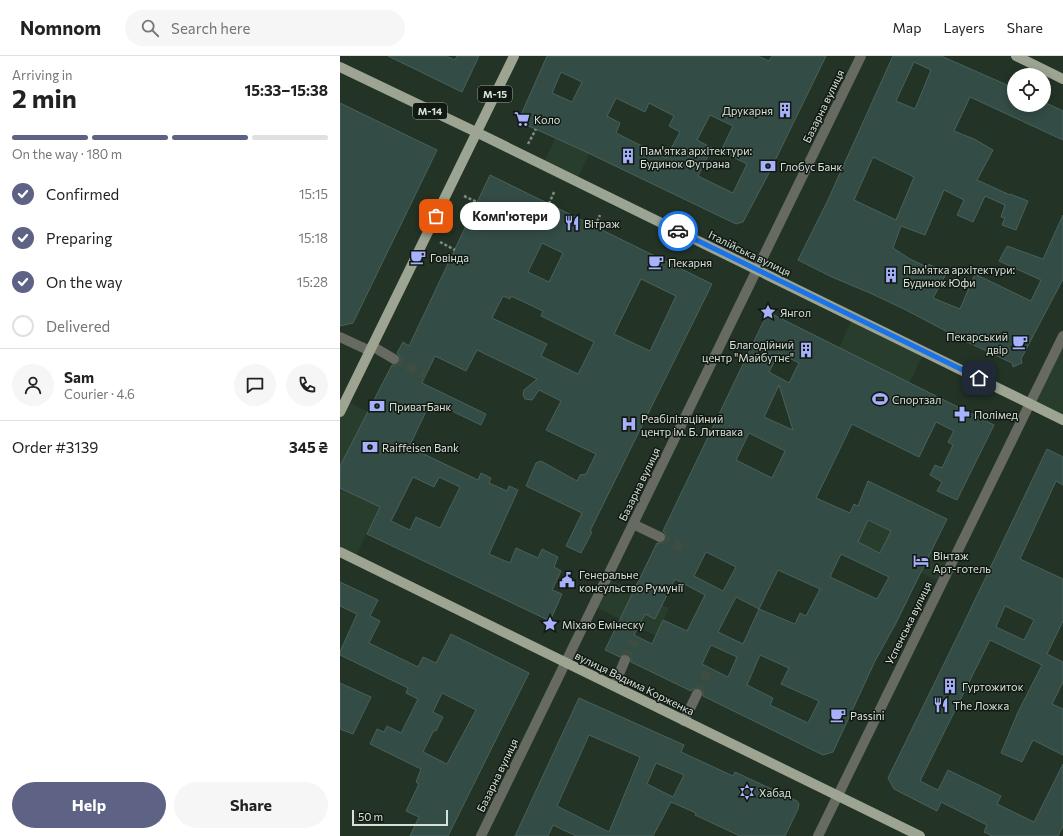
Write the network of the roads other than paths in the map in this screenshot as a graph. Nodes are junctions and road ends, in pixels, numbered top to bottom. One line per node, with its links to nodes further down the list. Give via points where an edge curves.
1 (514, 56): 6 (main road, М-15)
2 (861, 56): 7 (street, Базарна вулиця)
3 (1016, 56): 5 (main road)
4 (340, 68): 6 (main road, Італійська вулиця / М-14)
5 (1063, 79)
6 (476, 132): 7 (main road, Італійська вулиця / М-14); 10 (main road)
7 (757, 270): 12 (main road, Італійська вулиця / М-14); 15 (street, Базарна вулиця)
8 (340, 336): 10 (street)
9 (1063, 336): 12 (street, Успенська вулиця)
10 (371, 349): 11 (street); 13 (main road)
11 (394, 359)
12 (1030, 403): 14 (main road, Італійська вулиця / М-14); 23 (street, Успенська вулиця)
13 (340, 412)
14 (1063, 420)
15 (633, 524): 16 (street); 19 (street, Базарна вулиця)
16 (660, 537)
17 (340, 552): 19 (main road, вулиця Вадима Корженка)
18 (625, 660): 20 (street)
19 (565, 662): 20 (main road, вулиця Вадима Корженка); 24 (street, Базарна вулиця)
20 (614, 686): 22 (main road, вулиця Вадима Корженка)
21 (697, 694): 22 (street)
22 (684, 721): 23 (main road, вулиця Вадима Корженка)
23 (837, 795): 25 (street, Успенська вулиця); 26 (main road, вулиця Вадима Корженка)
24 (481, 836)
25 (818, 836)
26 (920, 836)

